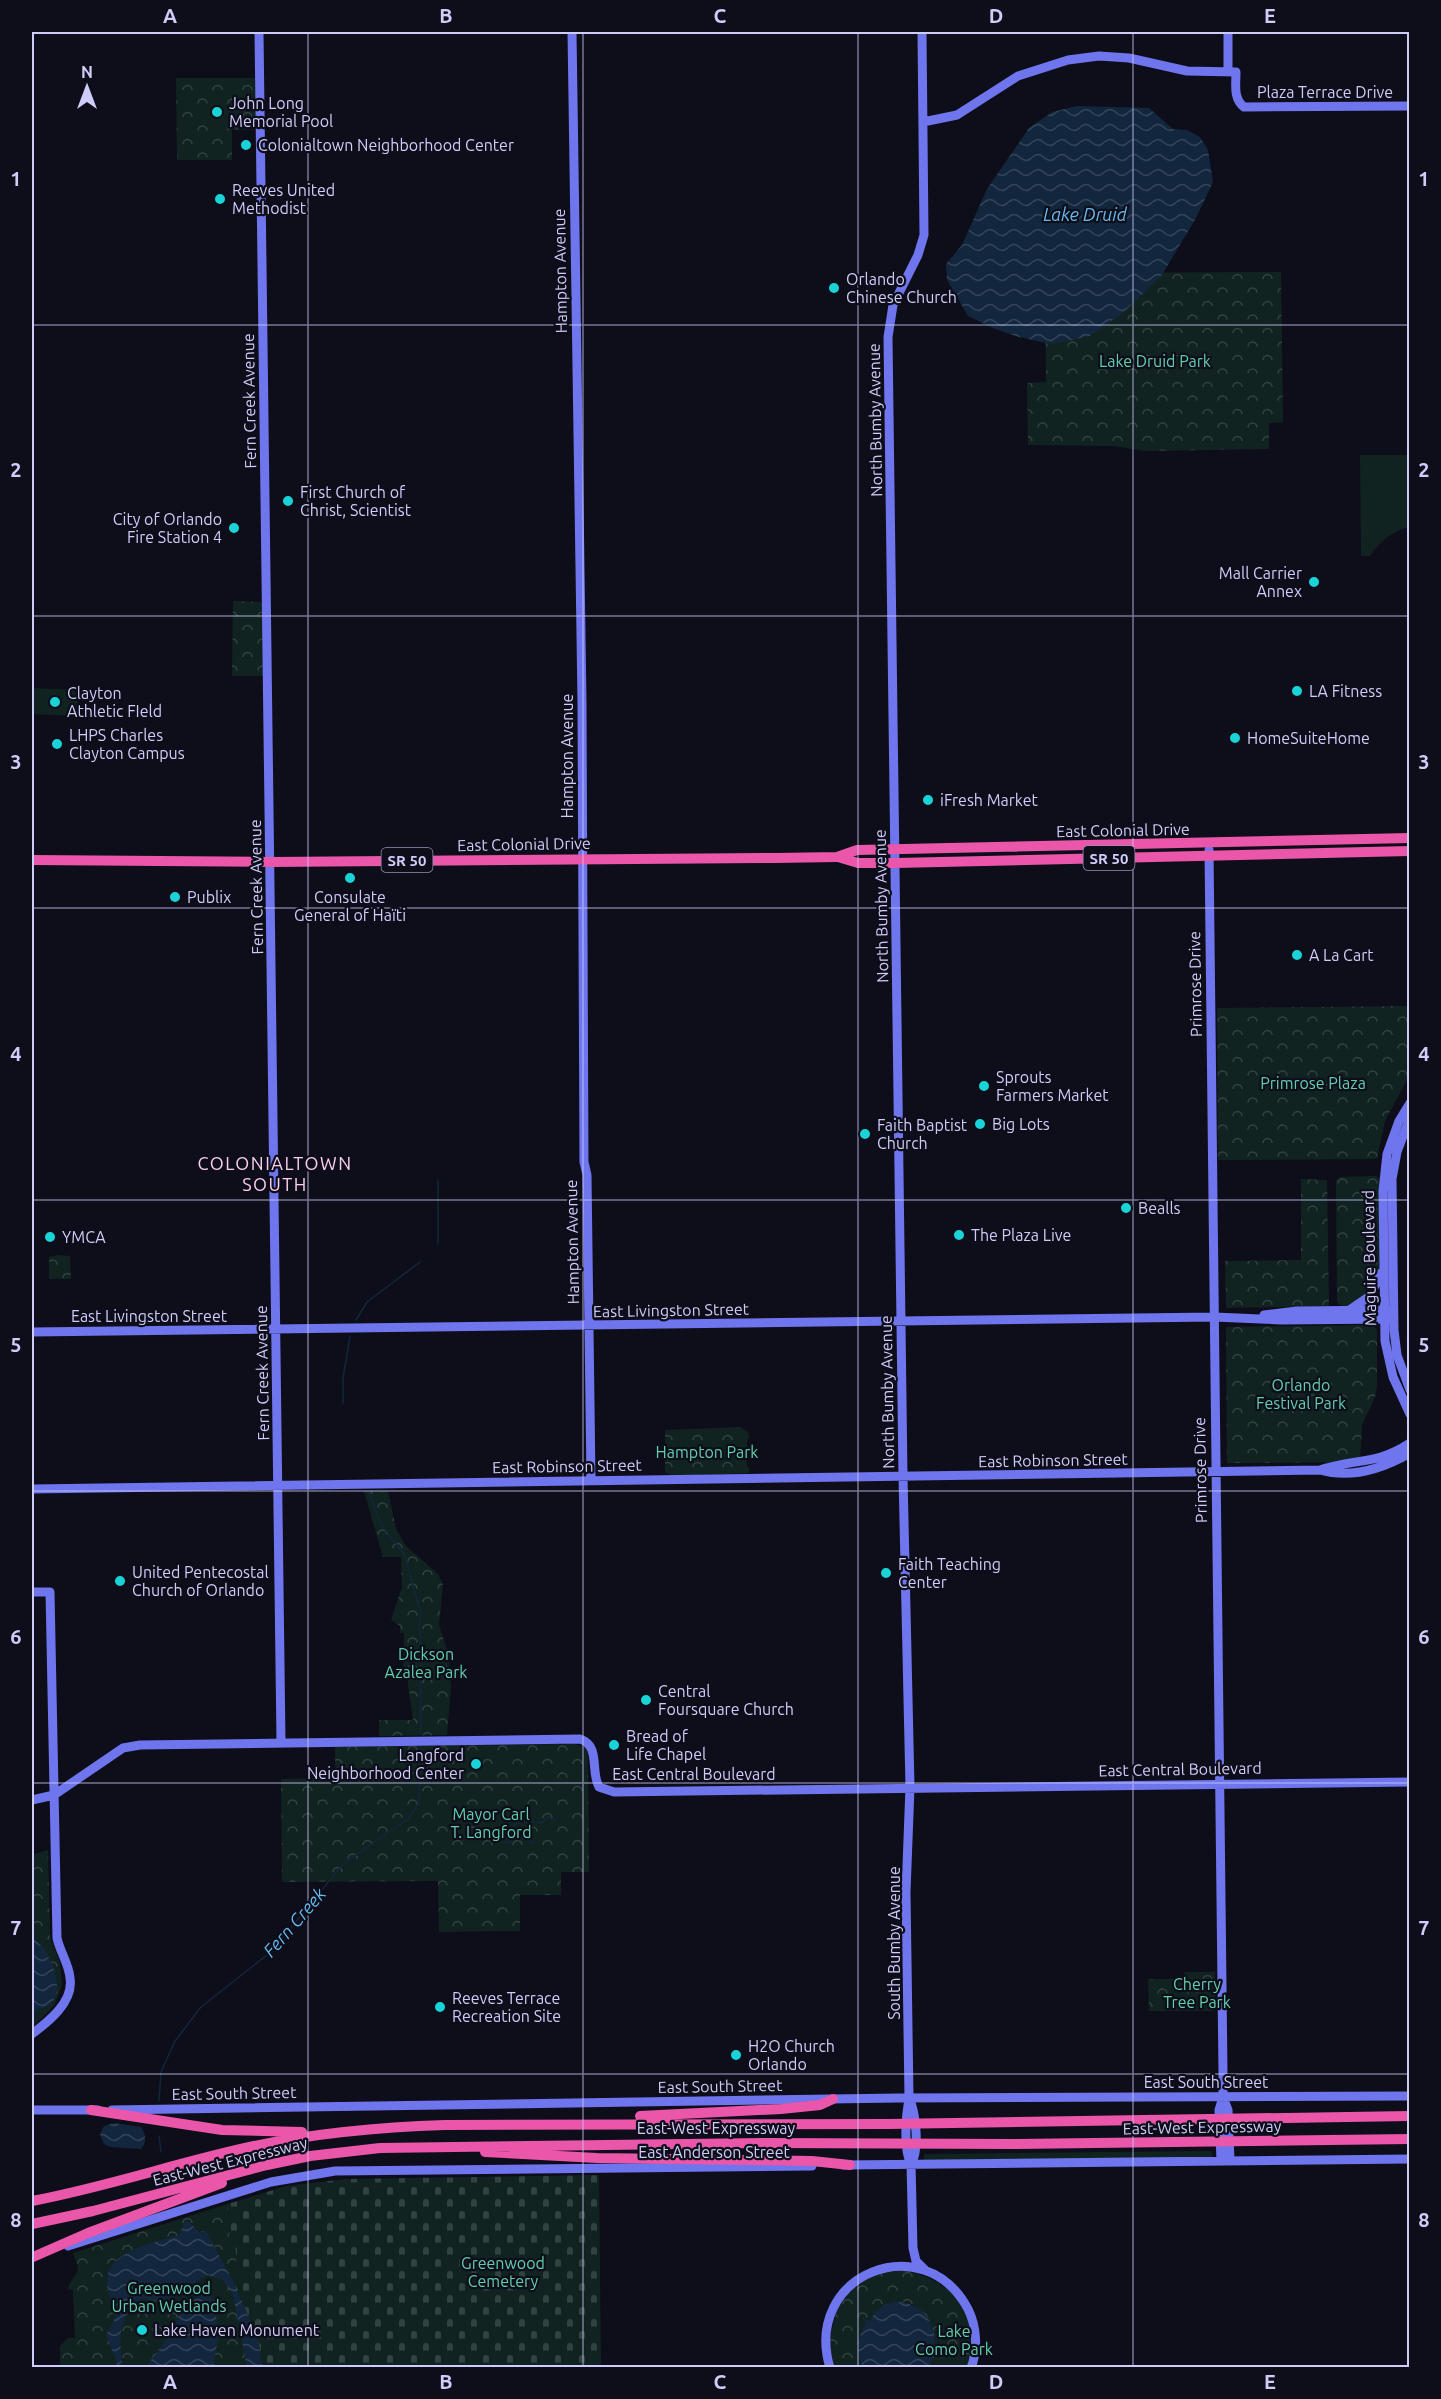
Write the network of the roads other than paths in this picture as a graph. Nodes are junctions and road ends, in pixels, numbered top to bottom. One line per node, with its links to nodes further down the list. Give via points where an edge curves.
1 (259, 32): 16 (street, Fern Creek Avenue)
2 (572, 32): 14 (street, Hampton Avenue)
3 (922, 32): 7 (street, North Bumby Avenue)
4 (1228, 32): 5 (street)
5 (1232, 72): 6 (street, Plaza Terrace Drive, via 1237,102 1244,107); 7 (street, via 1187,71 1129,58 1068,60 1018,76 957,115)
6 (1410, 106)
7 (923, 122): 10 (street, North Bumby Avenue, via 924,235 893,305 888,337)
8 (1410, 838): 9 (highway, East Colonial Drive / SR 50)
9 (1209, 843): 10 (highway, East Colonial Drive / SR 50); 12 (street, Primrose Drive)
10 (895, 849): 13 (highway, East Colonial Drive / SR 50, via 858,850); 17 (street, North Bumby Avenue)
11 (1410, 851): 12 (highway, East Colonial Drive / SR 50)
12 (1209, 856): 17 (highway, East Colonial Drive / SR 50); 23 (street, Primrose Drive)
13 (837, 857): 14 (highway, East Colonial Drive / SR 50); 17 (highway, East Colonial Drive / SR 50, via 858,863)
14 (583, 859): 16 (highway, East Colonial Drive / SR 50); 26 (street, Hampton Avenue)
15 (32, 860): 16 (highway, East Colonial Drive / SR 50)
16 (271, 862): 27 (street, Fern Creek Avenue)
17 (896, 863): 25 (street, North Bumby Avenue)
18 (1410, 1102): 20 (street, Maguire Boulevard, via 1386,1154)
19 (1410, 1118): 22 (street, Maguire Boulevard, via 1393,1172)
20 (1383, 1268): 21 (street, via 1370,1296); 22 (street, Maguire Boulevard)
21 (1348, 1311): 22 (street); 24 (street, East Livingston Street)
22 (1389, 1315): 24 (street, East Livingston Street, via 1281,1320); 29 (street, Maguire Boulevard, via 1397,1355); 30 (street, Maguire Boulevard, via 1388,1359)
23 (1214, 1317): 24 (street, East Livingston Street); 25 (street, East Livingston Street); 34 (street, Primrose Drive)
24 (1238, 1317)
25 (902, 1322): 26 (street, East Livingston Street); 35 (street, North Bumby Avenue)
26 (589, 1326): 27 (street, East Livingston Street); 36 (street, Hampton Avenue)
27 (276, 1330): 28 (street, East Livingston Street); 37 (street, Fern Creek Avenue)
28 (32, 1332)
29 (1410, 1390)
30 (1410, 1414)
31 (1410, 1443): 33 (street, East Robinson Street, via 1382,1458)
32 (1410, 1453): 33 (street, East Robinson Street, via 1363,1472 1335,1474)
33 (1320, 1470): 34 (street, East Robinson Street)
34 (1215, 1472): 35 (street, East Robinson Street); 42 (street, Primrose Drive)
35 (903, 1476): 36 (street, East Robinson Street); 43 (street, North Bumby Avenue)
36 (591, 1481): 37 (street, East Robinson Street)
37 (278, 1486): 38 (street, East Robinson Street); 40 (street, Fern Creek Avenue)
38 (32, 1489)
39 (32, 1592): 44 (street, via 50,1592)
40 (281, 1742): 43 (street, East Central Boulevard, via 580,1739 593,1750 599,1787 614,1792); 44 (street, East Central Boulevard, via 140,1744 123,1748)
41 (1410, 1782): 42 (street, East Central Boulevard)
42 (1219, 1784): 43 (street, East Central Boulevard); 48 (street, Primrose Drive)
43 (910, 1787): 49 (street, South Bumby Avenue, via 906,1892)
44 (54, 1795): 45 (street, East Central Boulevard); 46 (street, via 57,1938 71,1987 62,2007)
45 (32, 1800)
46 (32, 2034)
47 (1410, 2096): 48 (street, East South Street)
48 (1223, 2097): 49 (street, East South Street); 59 (street, Primrose Drive, via 1228,2110)
49 (909, 2098): 50 (street, East South Street); 60 (street, South Bumby Avenue, via 915,2111 916,2157)
50 (833, 2099): 52 (street, East South Street); 54 (highway, via 820,2105 782,2109 610,2118)
51 (32, 2110): 52 (street, East South Street)
52 (91, 2110): 55 (highway, via 222,2130)
53 (1410, 2116): 54 (highway, East-West Expressway, via 888,2124)
54 (586, 2123): 55 (highway, East-West Expressway, via 408,2126)
55 (332, 2133): 63 (highway, East-West Expressway, via 253,2146)
56 (1410, 2139): 57 (highway, East-West Expressway)
57 (380, 2148): 61 (highway, East-West Expressway); 62 (highway, via 802,2160)
58 (1410, 2159): 59 (street, East Anderson Street)
59 (1225, 2161): 60 (street, East Anderson Street)
60 (911, 2164): 62 (street, East Anderson Street); 65 (street, South Bumby Avenue)
61 (267, 2165): 64 (highway, East-West Expressway); 66 (highway)
62 (850, 2165): 66 (street, East Anderson Street, via 335,2171 271,2182)
63 (32, 2201)
64 (32, 2224)
65 (913, 2248): 67 (street, via 910,2260); 68 (street, South Bumby Avenue, via 915,2261)
66 (32, 2257)
67 (901, 2266): 68 (street); 69 (street, via 865,2276 836,2301 825,2335)
68 (925, 2270): 70 (street, via 952,2286 970,2313 975,2333)
69 (830, 2367)
70 (972, 2367)

